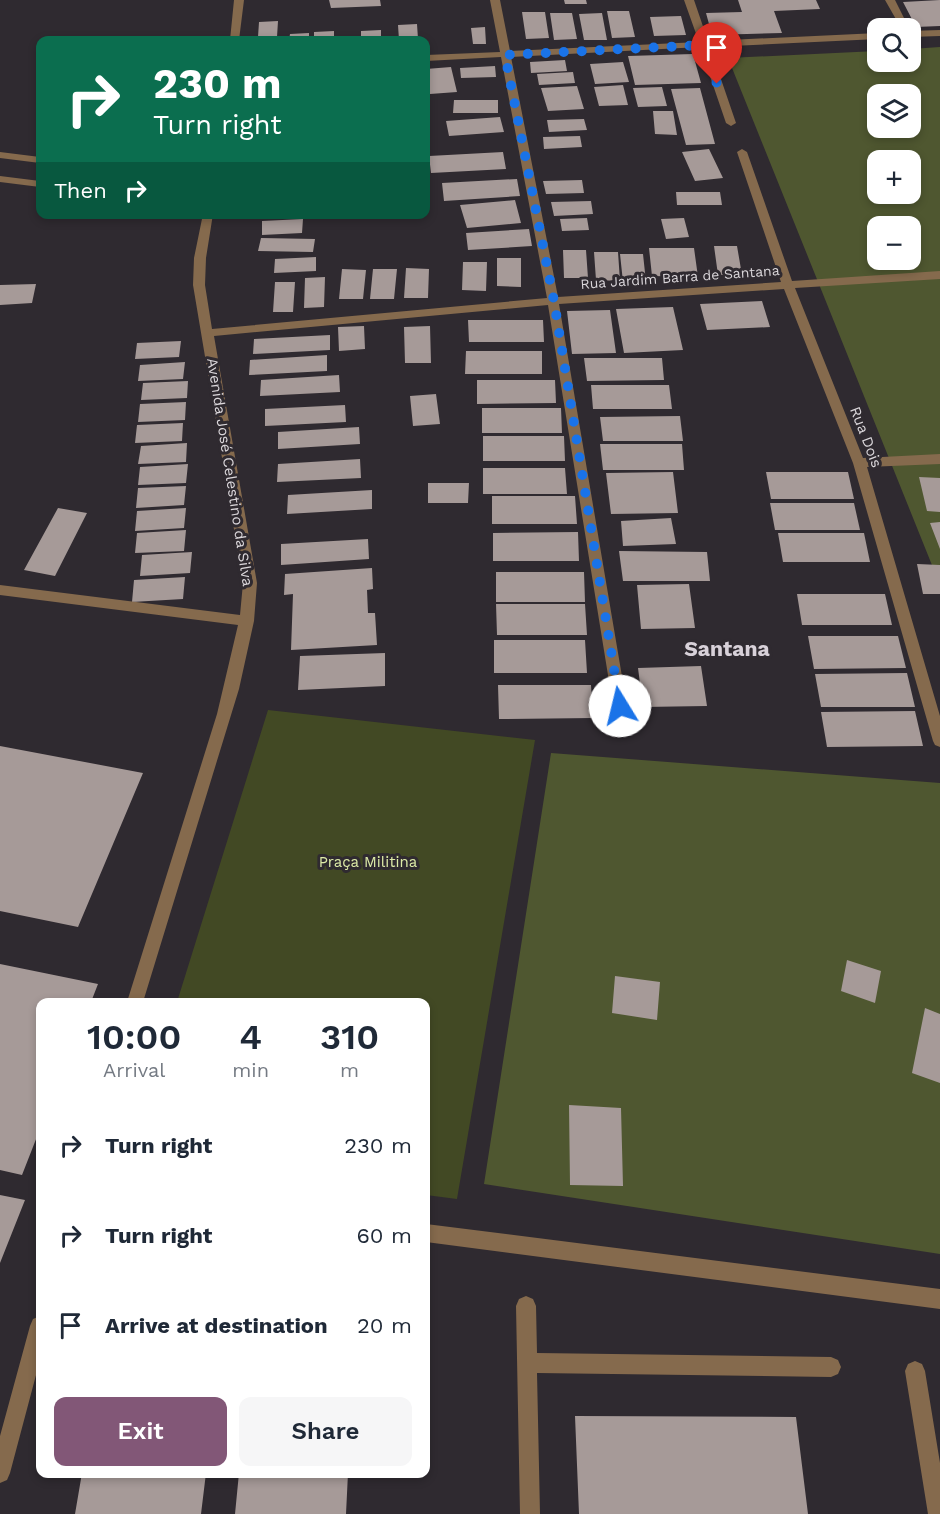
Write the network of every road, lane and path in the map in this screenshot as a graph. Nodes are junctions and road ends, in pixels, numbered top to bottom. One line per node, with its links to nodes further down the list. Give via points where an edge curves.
1 (239, 0): 8 (street)
2 (495, 0): 11 (street)
3 (689, 0): 10 (street)
4 (890, 0): 5 (street)
5 (900, 18)
6 (940, 33): 7 (street)
7 (921, 34)
8 (234, 36)
9 (867, 37): 10 (street)
10 (704, 45): 11 (street); 13 (street)
11 (505, 55): 12 (street); 22 (street)
12 (430, 58)
13 (730, 123)
14 (741, 152): 21 (street, Rua Dois)
15 (0, 155): 16 (street)
16 (36, 160)
17 (0, 179): 18 (street)
18 (36, 184)
19 (207, 219): 23 (street, Avenida José Celestino da Silva, via 199,285)
20 (940, 275): 21 (street, Rua Jardim Barra de Santana)
21 (788, 285): 22 (street, Rua Jardim Barra de Santana); 25 (street, Rua Dois)
22 (554, 301): 23 (street, Rua Jardim Barra de Santana); 28 (street)
23 (208, 333): 27 (street, Avenida José Celestino da Silva, via 250,583)
24 (940, 459): 25 (street)
25 (859, 463): 29 (street, Rua Dois)
26 (0, 590): 27 (street)
27 (247, 621): 30 (street, Avenida José Celestino da Silva, via 229,702)
28 (620, 706)
29 (940, 741)
30 (136, 998)
31 (430, 1234): 32 (street)
32 (940, 1299)
33 (526, 1306): 35 (street)
34 (36, 1341): 38 (street)
35 (527, 1363): 36 (street); 39 (street)
36 (831, 1367)
37 (915, 1371): 40 (street)
38 (0, 1473)
39 (530, 1514)
40 (938, 1514)

